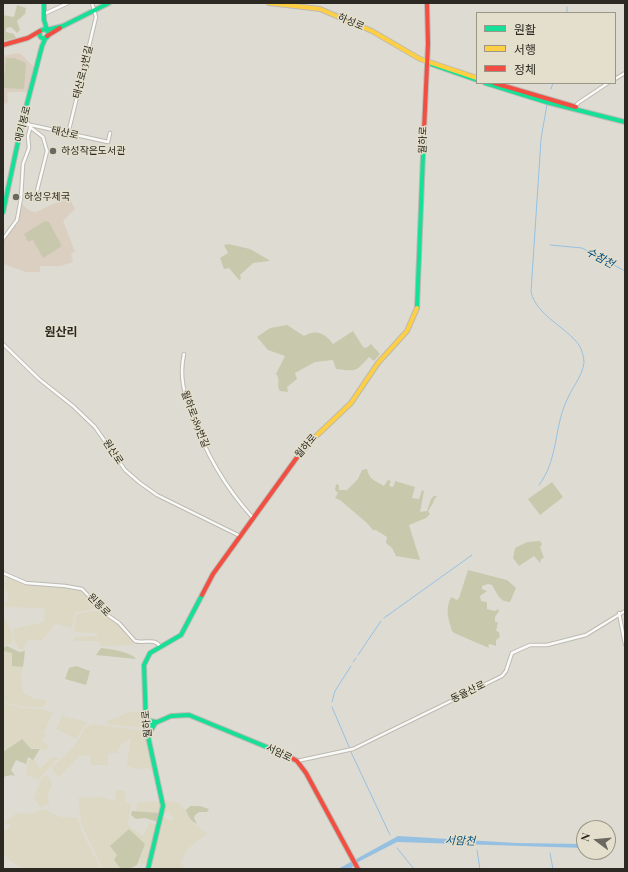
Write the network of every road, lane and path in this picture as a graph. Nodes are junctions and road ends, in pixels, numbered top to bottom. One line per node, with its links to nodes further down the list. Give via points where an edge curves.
1 (44, 3): 8 (street)
2 (68, 3): 8 (street)
3 (92, 3): 7 (street)
4 (109, 3): 7 (street)
5 (269, 3): 18 (street, 하성로, via 320,9 372,31)
6 (427, 3): 18 (street, 월하로)
7 (95, 10): 10 (street); 31 (street, 태산로13번길, via 96,17)
8 (44, 14): 9 (street)
9 (44, 20): 11 (street); 12 (street)
10 (63, 26): 11 (street); 14 (street)
11 (47, 30): 12 (street); 14 (street)
12 (40, 31): 13 (street); 15 (street)
13 (40, 36): 14 (street); 15 (street); 17 (street)
14 (47, 36): 17 (street, 애기봉로)
15 (28, 38): 16 (street)
16 (3, 45)
17 (42, 46): 26 (street, 애기봉로)
18 (427, 62): 21 (street, 하성로); 37 (street, 월하로, via 417,308 414,321 379,362 345,409 308,443)
19 (625, 73): 20 (street)
20 (616, 78)
21 (476, 79)
22 (489, 84): 25 (street)
23 (497, 84): 25 (street)
24 (607, 84): 25 (street)
25 (575, 108): 27 (street)
26 (26, 111): 28 (street, 애기봉로); 29 (street)
27 (625, 121)
28 (22, 123): 29 (street, 태산로); 33 (street, 애기봉로)
29 (30, 125): 31 (street, 태산로); 32 (street, 태산로, via 43,137 47,152); 34 (street, via 29,148 23,164 17,220)
30 (110, 133): 31 (street, 태산로, via 108,142)
31 (68, 134)
32 (35, 199)
33 (3, 212)
34 (3, 239)
35 (3, 344): 38 (street, 원산로, via 42,382 96,427 125,470 140,484)
36 (184, 354): 37 (street, 월하로589번길, via 181,372 183,389 201,440 227,486)
37 (253, 518): 38 (street, 월하로)
38 (240, 536): 43 (street, 월하로, via 212,575 181,635)
39 (3, 574): 43 (street, 원통로, via 26,583 82,589 106,614 119,623 134,641 153,641)
40 (625, 611): 41 (street, 동을산로)
41 (619, 614): 42 (street); 48 (street, 동을산로, via 586,635 547,645 530,645 512,653 506,671 500,677 353,750)
42 (625, 644)
43 (161, 647): 44 (street, 월하로, via 150,653 144,663)
44 (145, 715): 45 (street, via 148,720); 46 (street, 월하로)
45 (156, 722): 46 (street, 서암로); 47 (street); 48 (street, 서암로, via 171,716 188,715 273,748)
46 (146, 727): 47 (street, 월하로)
47 (147, 736): 50 (street, 월하로, via 164,806)
48 (297, 761): 49 (street, 서암로)
49 (357, 868)
50 (148, 869)

